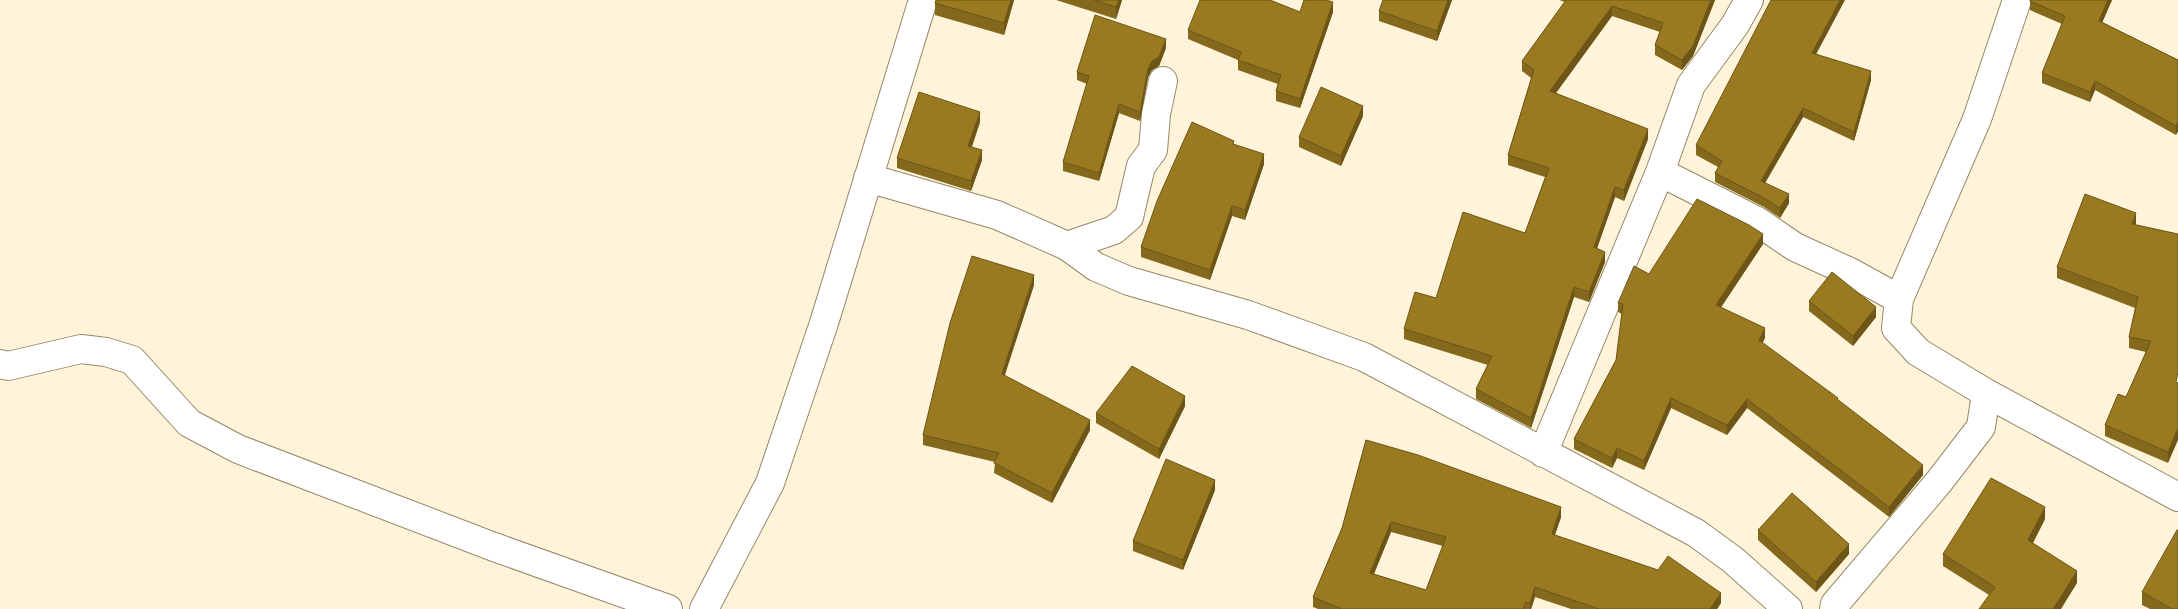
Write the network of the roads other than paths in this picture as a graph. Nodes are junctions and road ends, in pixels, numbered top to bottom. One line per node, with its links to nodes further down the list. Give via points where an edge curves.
1 (923, 0): 6 (street)
2 (1750, 0): 5 (street, via 1692,85)
3 (2017, 0): 8 (street, via 1977,120)
4 (1163, 81): 7 (street, via 1153,150 1141,166 1128,217 1114,230)
5 (1660, 172): 8 (street, via 1757,221 1794,247); 11 (street)
6 (868, 178): 7 (street, via 997,215); 14 (street, via 770,484)
7 (1067, 246): 11 (street, via 1096,267 1128,281 1248,315 1364,357)
8 (1899, 299): 10 (street, via 1896,328 1918,352)
9 (0, 364): 13 (street, via 8,366 81,348 132,360 189,423 238,449)
10 (1986, 393): 12 (street); 16 (street, via 1980,427)
11 (1543, 453): 15 (street, via 1696,533)
12 (2178, 497)
13 (668, 609)
14 (704, 609)
15 (1788, 609)
16 (1834, 609)

